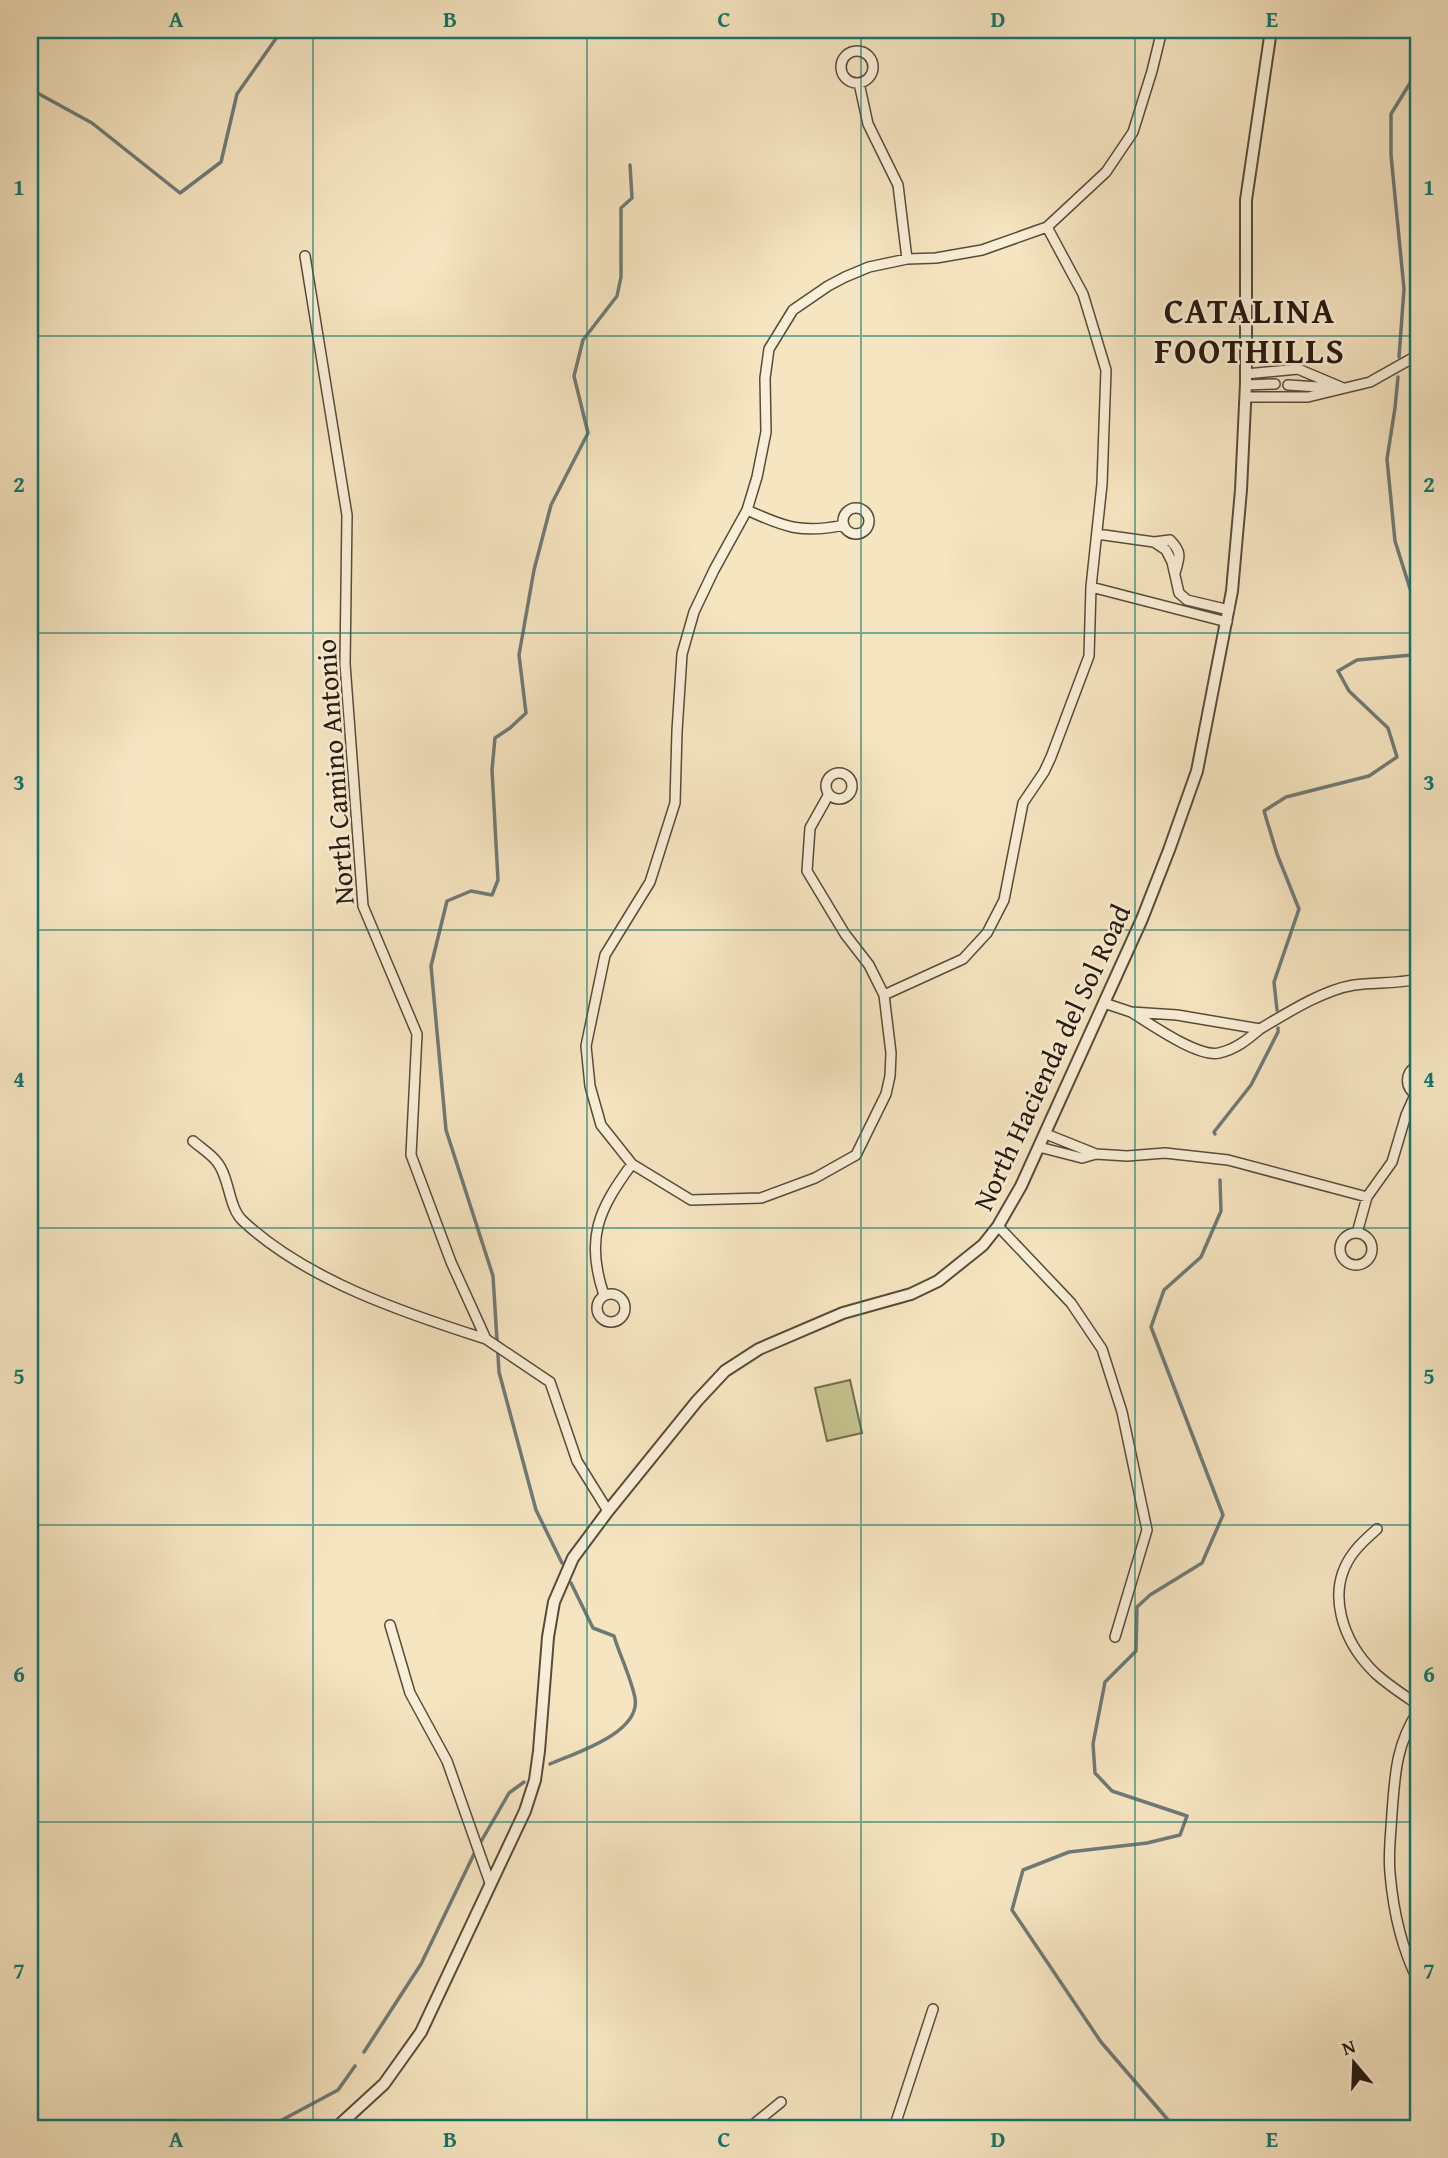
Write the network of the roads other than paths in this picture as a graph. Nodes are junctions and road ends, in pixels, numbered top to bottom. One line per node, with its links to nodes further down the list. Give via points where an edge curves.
1 (1162, 30): 4 (street, via 1133,132 1106,172)
2 (1271, 30): 10 (street, North Hacienda del Sol Road, via 1245,200)
3 (859, 83): 6 (street, via 868,124 898,185)
4 (1047, 227): 6 (street, via 982,250); 14 (street, via 1083,293 1106,370)
5 (305, 256): 34 (street, North Camino Antonio, via 347,515 345,664 363,906 417,1034 411,1155)
6 (907, 259): 12 (street, via 845,277 793,310 787,319 769,349 766,432)
7 (1418, 355): 11 (street, via 1370,382)
8 (1275, 384): 10 (street)
9 (1287, 384): 11 (street)
10 (1246, 385): 11 (street, via 1308,397); 11 (street, via 1298,369); 16 (street, North Hacienda del Sol Road)
11 (1343, 388)
12 (747, 510): 13 (street, via 801,529); 29 (street, via 703,592 687,634 682,654 675,803 650,882 605,955 586,1046 590,1086 601,1125)
13 (844, 525)
14 (1097, 534): 15 (street); 16 (street, via 1154,542 1166,550 1172,562 1179,593)
15 (1091, 587): 16 (street); 19 (street, via 1089,656 1060,738 1023,803 1004,900 987,933 962,959)
16 (1228, 616): 20 (street, North Hacienda del Sol Road, via 1197,771 1142,919)
17 (829, 794): 19 (street, via 810,828 807,871)
18 (1418, 979): 22 (street, via 1351,986 1308,1001)
19 (884, 995): 29 (street, via 891,1042 890,1076 856,1155 815,1178 761,1198 691,1200)
20 (1104, 1003): 21 (street); 25 (street, North Hacienda del Sol Road)
21 (1131, 1012): 22 (street); 22 (street, via 1180,1042 1215,1054 1238,1047)
22 (1261, 1029)
23 (1418, 1065): 24 (street, via 1407,1076 1408,1087)
24 (1417, 1095): 30 (street, via 1392,1162)
25 (1046, 1134): 27 (street, North Hacienda del Sol Road); 28 (street)
26 (193, 1141): 34 (street, via 218,1163 239,1218 276,1248 340,1284 412,1315)
27 (1039, 1147): 28 (street, via 1082,1158); 31 (street, North Hacienda del Sol Road)
28 (1096, 1154): 30 (street, via 1165,1153 1228,1160)
29 (632, 1164): 33 (street, via 611,1193 596,1233 597,1275)
30 (1367, 1198): 32 (street)
31 (998, 1226): 35 (street, North Hacienda del Sol Road, via 983,1245 938,1281 759,1349 726,1371); 38 (street, via 1071,1303 1102,1349 1122,1412 1147,1530)
32 (1357, 1233)
33 (604, 1295)
34 (486, 1339): 35 (street, via 550,1382 577,1461)
35 (608, 1511): 41 (street, North Hacienda del Sol Road, via 573,1558 554,1602 535,1780)
36 (1377, 1529): 39 (street, via 1347,1563 1339,1600 1341,1618 1352,1644 1376,1674)
37 (390, 1625): 41 (street, via 410,1693 447,1761)
38 (1115, 1637)
39 (1418, 1705)
40 (1418, 1711): 42 (street, via 1405,1730 1395,1772 1389,1870 1396,1915)
41 (490, 1883): 45 (street, North Hacienda del Sol Road, via 421,2032 384,2084)
42 (1418, 1981)
43 (933, 2009): 47 (street)
44 (780, 2102): 46 (street)
45 (336, 2128)
46 (748, 2128)
47 (894, 2128)

